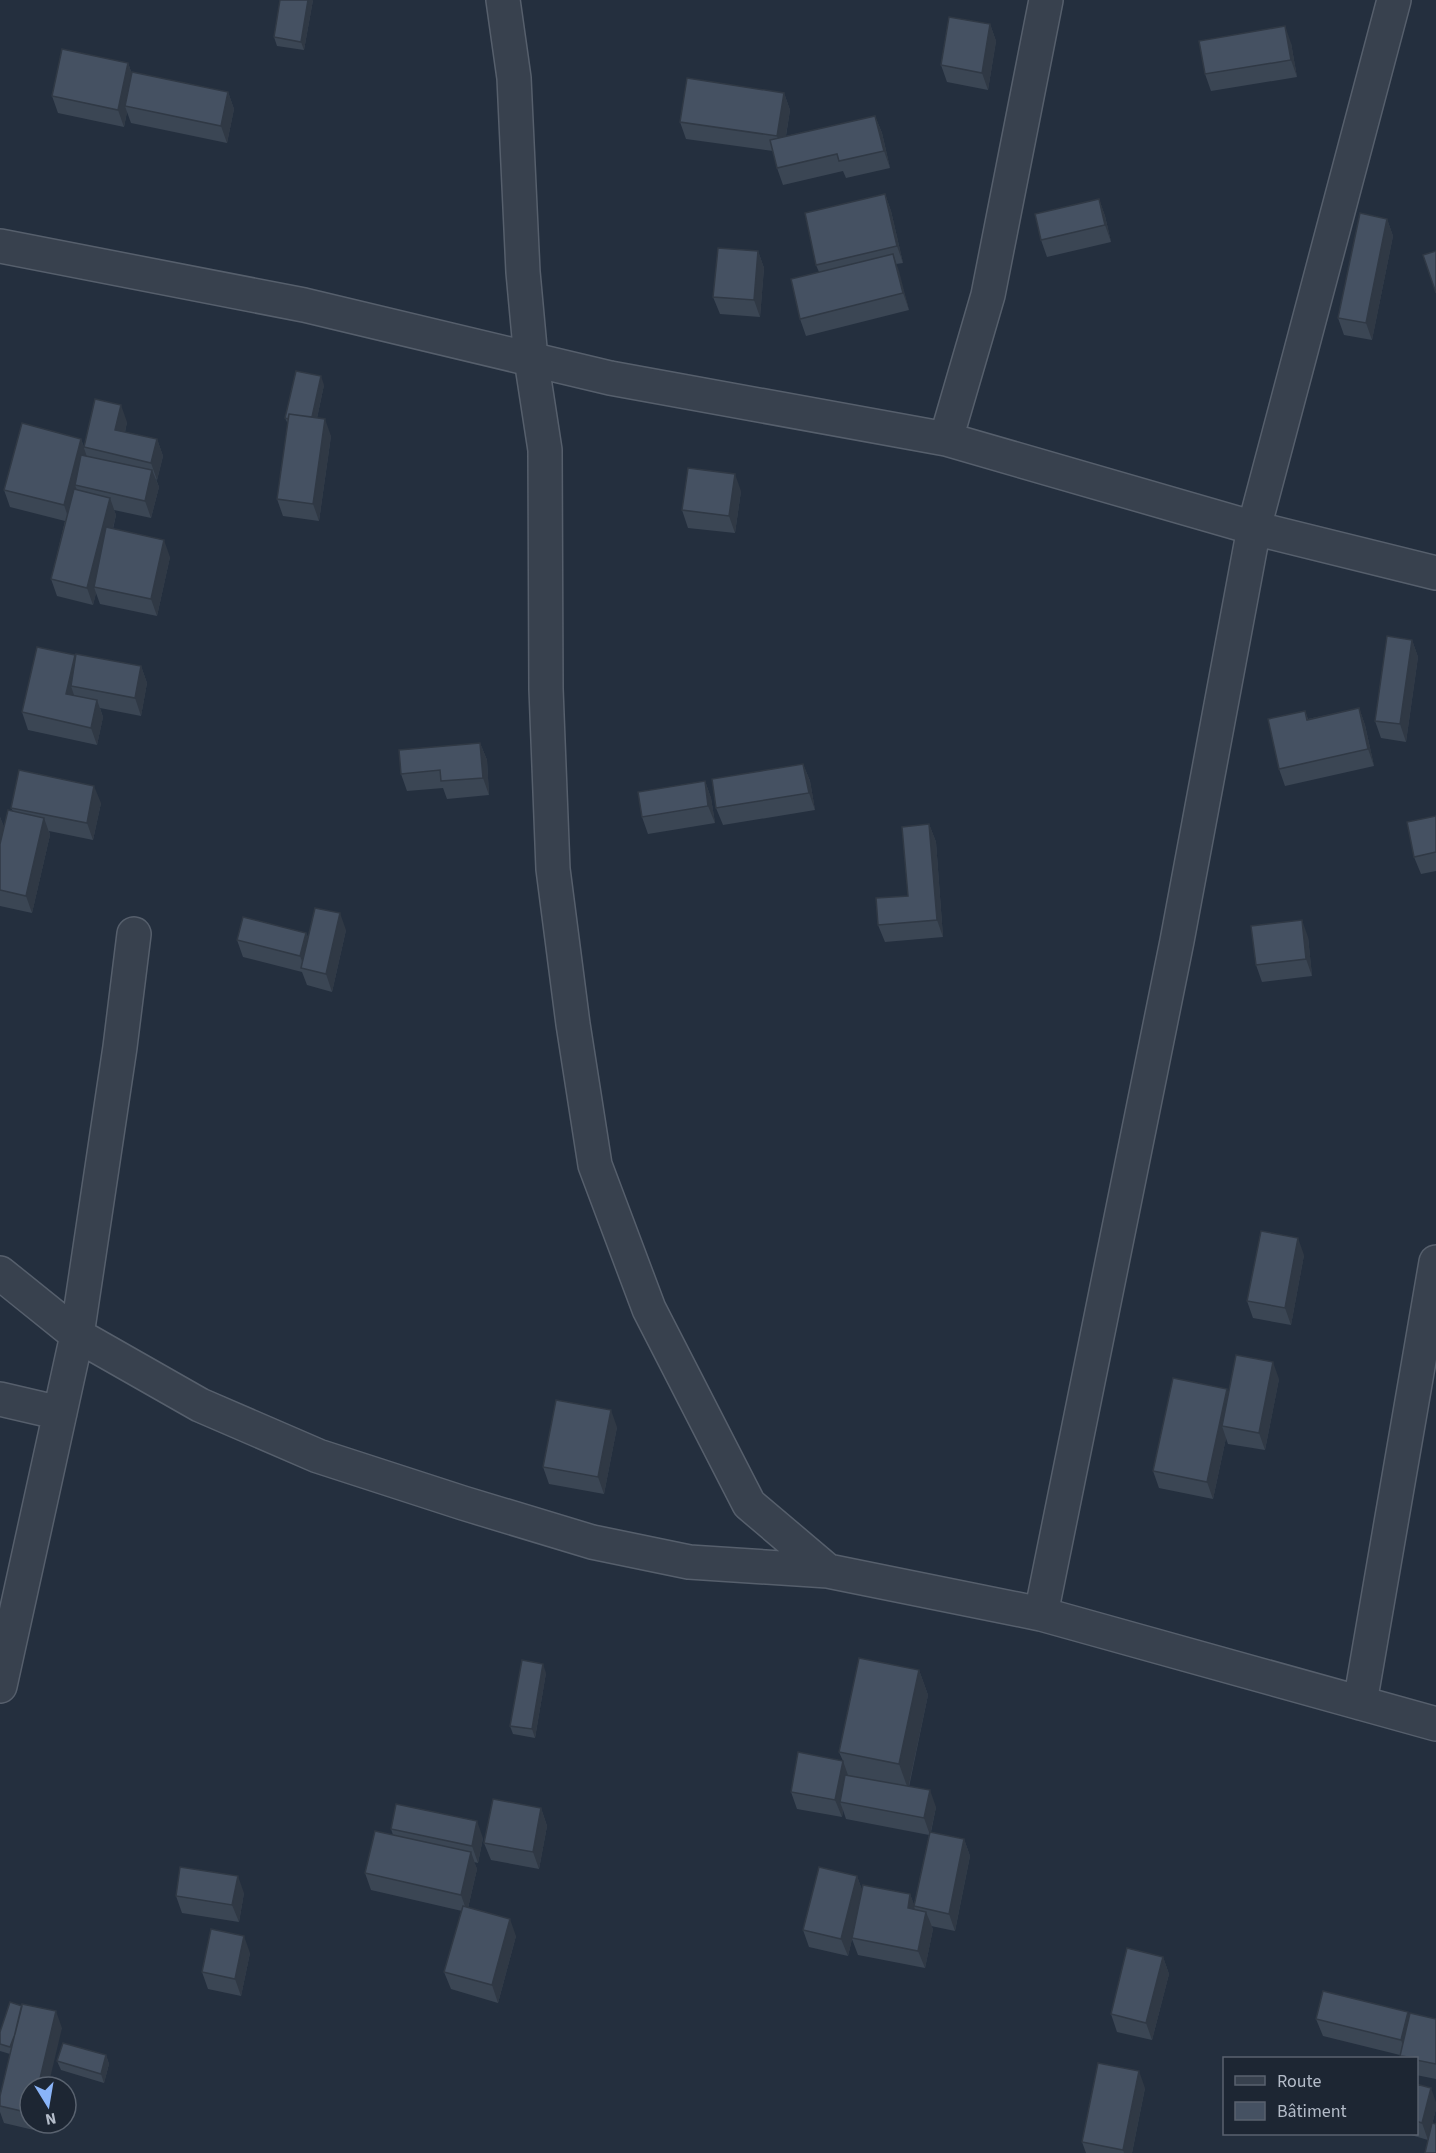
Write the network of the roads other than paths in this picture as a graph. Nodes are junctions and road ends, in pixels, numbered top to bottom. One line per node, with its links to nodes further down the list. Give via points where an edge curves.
1 (503, 0): 5 (street, via 514,78)
2 (1046, 0): 6 (street, via 988,295)
3 (1394, 0): 7 (street)
4 (0, 246): 5 (street, via 304,305)
5 (531, 359): 6 (street, via 610,378); 15 (street, via 545,450 546,689 553,869 595,1165 649,1309 749,1504)
6 (946, 439): 7 (street)
7 (1254, 528): 8 (street); 16 (street, via 1177,941)
8 (1436, 573)
9 (134, 934): 12 (street)
10 (1436, 1262): 18 (street)
11 (0, 1273): 12 (street)
12 (77, 1335): 14 (street); 15 (street, via 200,1405 318,1456 463,1503 592,1542 689,1562)
13 (0, 1399): 14 (street)
14 (60, 1413): 17 (street)
15 (828, 1571): 16 (street)
16 (1041, 1614): 18 (street)
17 (0, 1686)
18 (1360, 1703): 19 (street)
19 (1436, 1724)

